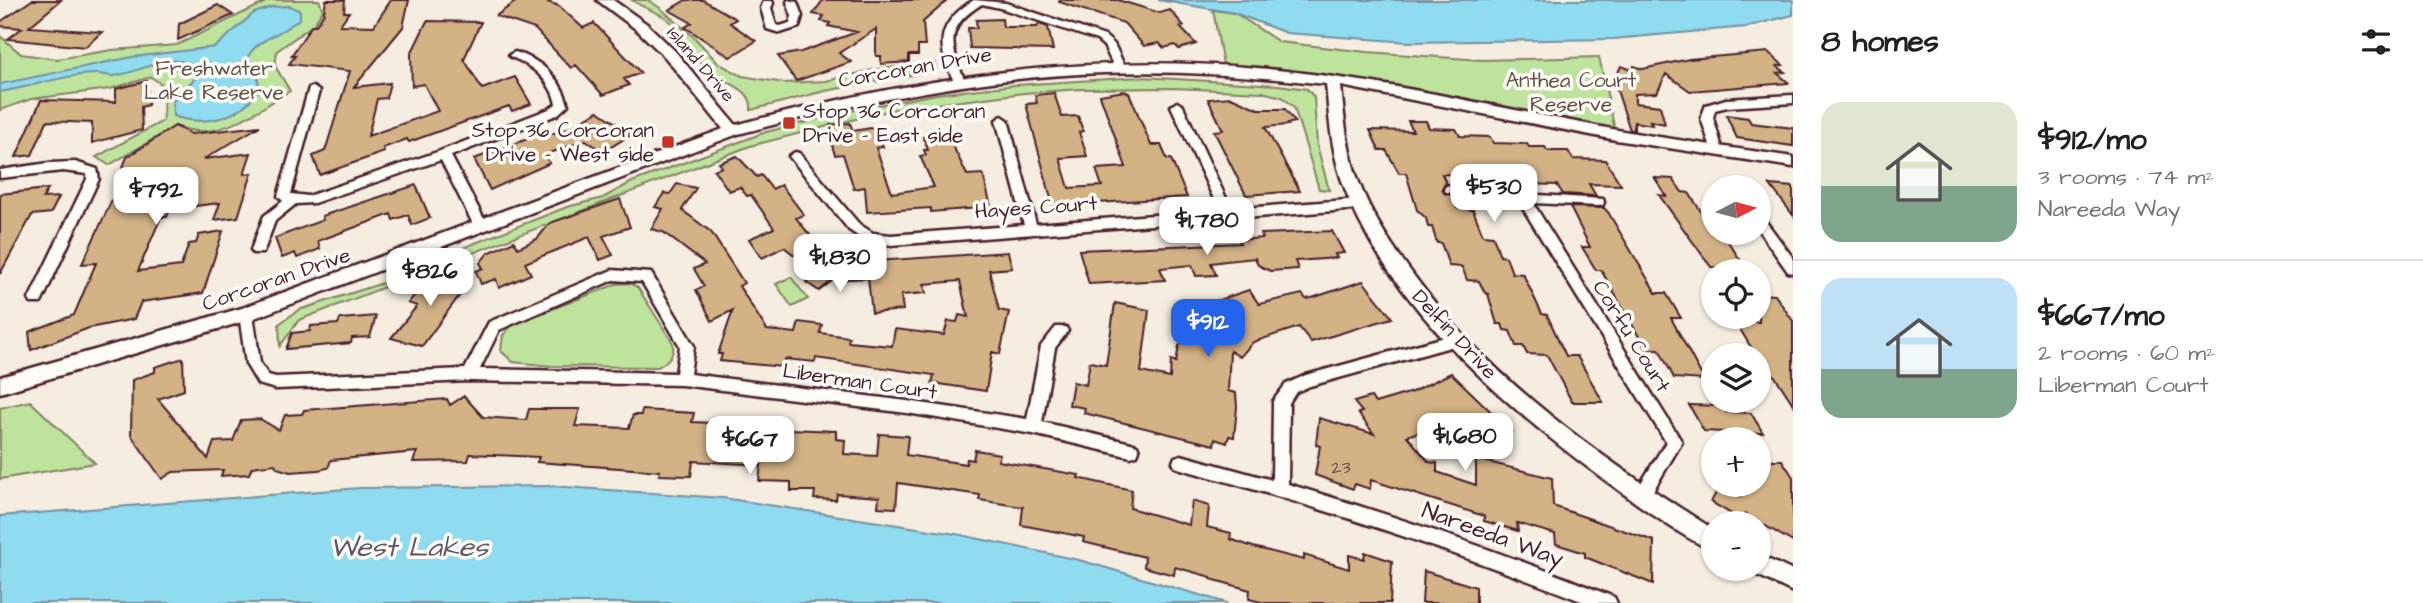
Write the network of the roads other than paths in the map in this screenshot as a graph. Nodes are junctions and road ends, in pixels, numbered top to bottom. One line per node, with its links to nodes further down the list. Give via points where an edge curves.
1 (604, 0): 12 (street, Island Drive, via 670,54)
2 (765, 1): 3 (street); 3 (street, via 771,27 780,30 795,25)
3 (793, 1)
4 (515, 55): 14 (street, via 530,58 561,95 562,105)
5 (1119, 67): 6 (street, Corcoran Drive); 6 (street, via 1109,44 1101,38 980,1 948,25 950,56); 7 (street, Corcoran Drive, via 1224,69)
6 (958, 79): 12 (street, Corcoran Drive, via 815,106)
7 (1333, 80): 13 (street, Corcoran Drive); 22 (street, Delfin Drive, via 1343,155)
8 (313, 91): 20 (street, via 284,196)
9 (1793, 99): 13 (street, via 1710,108 1707,118)
10 (1177, 106): 23 (street)
11 (1002, 120): 25 (street)
12 (733, 131): 24 (street, Corcoran Drive)
13 (1717, 151): 16 (street, Corcoran Drive)
14 (444, 154): 20 (street, via 309,200); 24 (street)
15 (795, 156): 25 (street, Hayes Court, via 854,227 870,238)
16 (1793, 162)
17 (0, 174): 29 (street, via 72,166 93,172)
18 (1450, 189): 19 (street)
19 (1523, 198): 21 (street); 40 (street, Corfu Court, via 1674,442)
20 (293, 200): 27 (street, via 269,219)
21 (1598, 202)
22 (1360, 204): 23 (street, Hayes Court); 32 (street, Delfin Drive, via 1410,286)
23 (1227, 214): 25 (street, Hayes Court)
24 (480, 225): 30 (street, Corcoran Drive)
25 (1031, 228)
26 (1771, 238): 28 (street)
27 (258, 250)
28 (1793, 268)
29 (36, 299)
30 (246, 314): 33 (street, Liberman Court, via 253,364 263,380); 35 (street, Corcoran Drive)
31 (1061, 331): 36 (street, via 1048,346)
32 (1456, 340): 39 (street, via 1291,388 1281,401); 40 (street, Delfin Drive, via 1541,421)
33 (470, 375): 34 (street, Liberman Court); 34 (street, via 494,326 612,275 646,277 687,346)
34 (682, 379): 36 (street, Liberman Court)
35 (0, 385)
36 (1033, 427): 37 (street, Liberman Court)
37 (1130, 450)
38 (1181, 462): 39 (street, Nareeda Way)
39 (1280, 487): 44 (street, Nareeda Way, via 1490,557)
40 (1641, 496): 41 (street, Delfin Drive)
41 (1701, 533)
42 (1771, 571): 43 (street)
43 (1793, 582)
44 (1608, 603)

